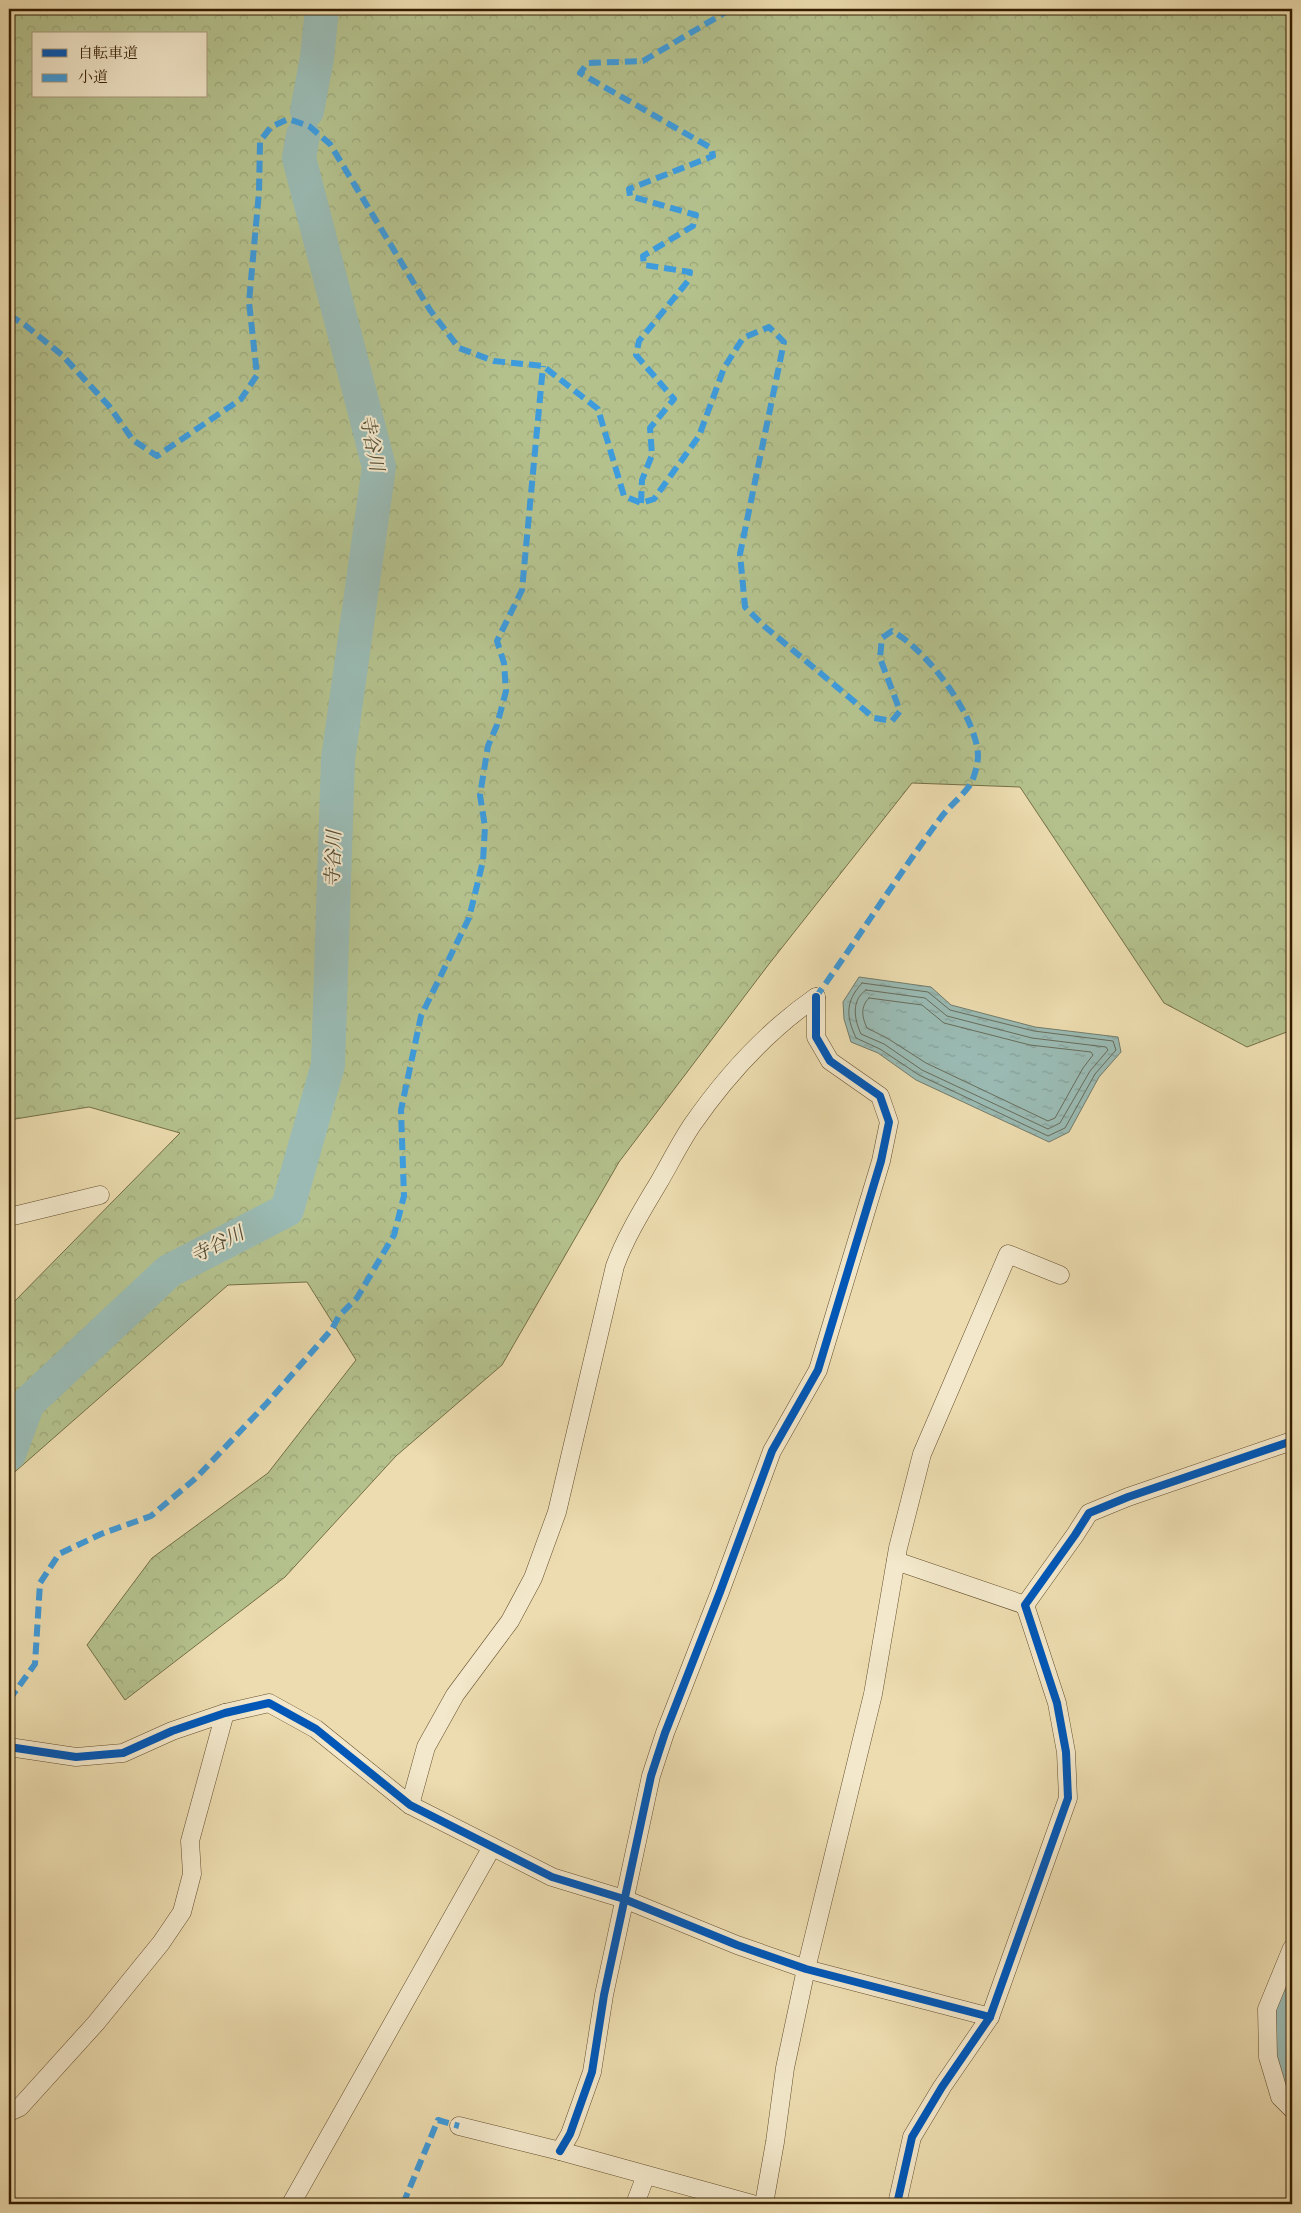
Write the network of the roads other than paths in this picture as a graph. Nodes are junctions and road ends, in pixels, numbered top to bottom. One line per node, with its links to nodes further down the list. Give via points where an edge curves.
1 (100, 1195): 2 (street)
2 (9, 1216)
3 (1060, 1275): 5 (street, via 1008,1254 922,1454)
4 (1292, 1442): 6 (street, via 1089,1513)
5 (896, 1562): 6 (street); 13 (street, via 873,1694)
6 (1025, 1605): 14 (street, via 1057,1703 1066,1752 1068,1798)
7 (225, 1712): 8 (street, via 123,1753 76,1757); 9 (street, via 269,1703 316,1729); 16 (street, via 190,1841 192,1874 182,1912 96,2023 20,2107)
8 (9, 1747)
9 (410, 1805): 10 (street); 11 (street, via 426,1747 455,1695 510,1622 533,1578 557,1512 615,1266 625,1240 702,1112 767,1036 816,997 816,1036 830,1061 880,1096 889,1122 881,1161 818,1370 772,1451 665,1733 651,1776)
10 (492, 1847): 11 (street, via 552,1877); 20 (street)
11 (624, 1899): 13 (street); 18 (street, via 592,2072 570,2134)
12 (1292, 1948): 15 (street, via 1268,2009 1268,2057 1280,2097)
13 (806, 1969): 14 (street); 23 (street, via 785,2068)
14 (990, 2017): 24 (street, via 912,2137)
15 (1292, 2109)
16 (9, 2112)
17 (460, 2126): 18 (street)
18 (560, 2151): 19 (street)
19 (646, 2175): 21 (street); 22 (street)
20 (291, 2204)
21 (635, 2204)
22 (752, 2204)
23 (764, 2204)
24 (897, 2204)

